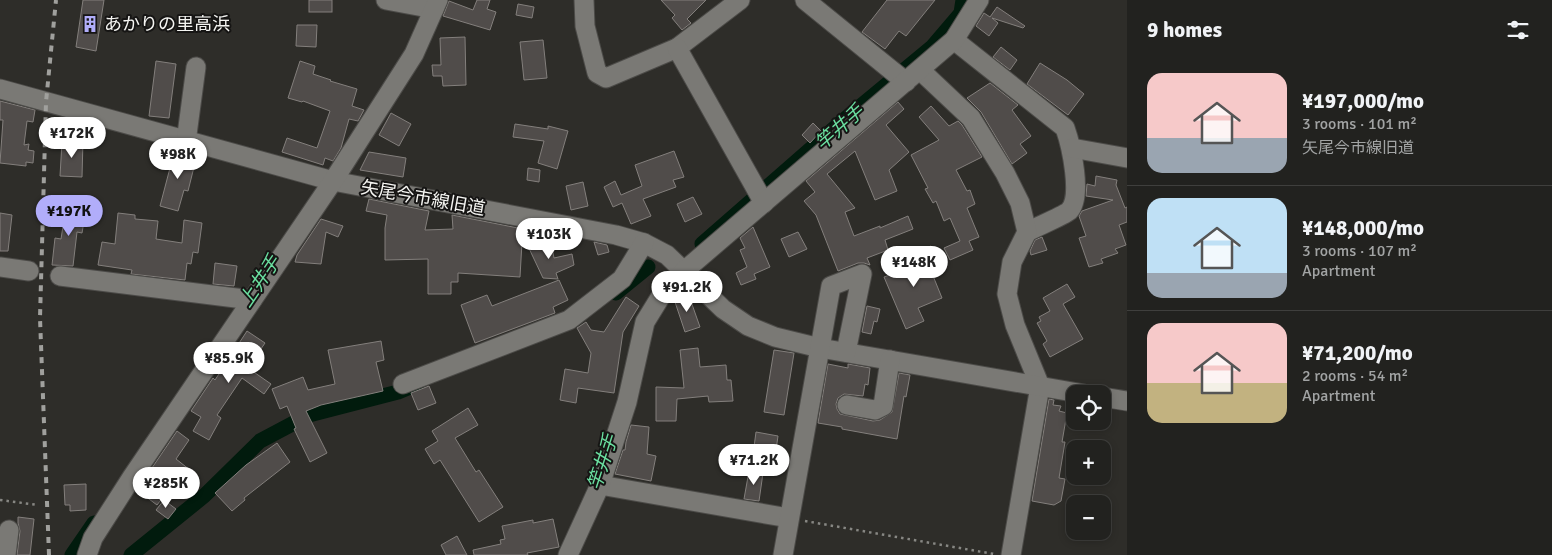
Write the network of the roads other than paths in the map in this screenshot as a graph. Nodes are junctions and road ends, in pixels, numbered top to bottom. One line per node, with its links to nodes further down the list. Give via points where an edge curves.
1 (386, 0): 6 (street)
2 (584, 0): 8 (street, via 585,26 597,73 606,78)
3 (740, 0): 8 (street)
4 (805, 0): 10 (street)
5 (979, 0): 7 (street)
6 (436, 5): 15 (street, via 414,54)
7 (954, 40): 10 (street); 13 (street, via 1066,128)
8 (677, 48): 16 (street)
9 (196, 67): 12 (street)
10 (913, 76): 16 (street); 17 (street, via 971,118 1020,203)
11 (0, 89): 12 (street, 矢尾今市線旧道)
12 (186, 142): 15 (street, 矢尾今市線旧道)
13 (1072, 148): 14 (street); 17 (street, via 1075,198 1069,211)
14 (1127, 158)
15 (333, 182): 18 (street, 矢尾今市線旧道, via 607,233); 23 (street)
16 (764, 203): 21 (street)
17 (1027, 232): 28 (street, via 1012,262 1006,294)
18 (644, 243): 21 (street, 矢尾今市線旧道, via 667,255); 27 (street, via 622,279 569,320)
19 (0, 267): 20 (street)
20 (29, 271)
21 (684, 271): 24 (street, 矢尾今市線旧道, via 723,309 748,326 775,337); 33 (street, via 661,296 644,322 627,402)
22 (60, 276): 23 (street)
23 (252, 300): 37 (street, via 112,507 93,538)
24 (820, 348): 25 (street, 矢尾今市線旧道); 25 (street, via 831,286 862,274); 34 (street)
25 (846, 352): 26 (street, 矢尾今市線旧道)
26 (890, 360): 28 (street, 矢尾今市線旧道); 32 (street, via 883,406 875,410)
27 (404, 384)
28 (1040, 386): 29 (street, 矢尾今市線旧道); 40 (street)
29 (1066, 391)
30 (1111, 398): 31 (street)
31 (1127, 401)
32 (846, 405)
33 (600, 485): 34 (street); 38 (street)
34 (789, 518): 39 (street)
35 (9, 530): 36 (street)
36 (6, 555)
37 (87, 555)
38 (568, 555)
39 (783, 555)
40 (1011, 555)

